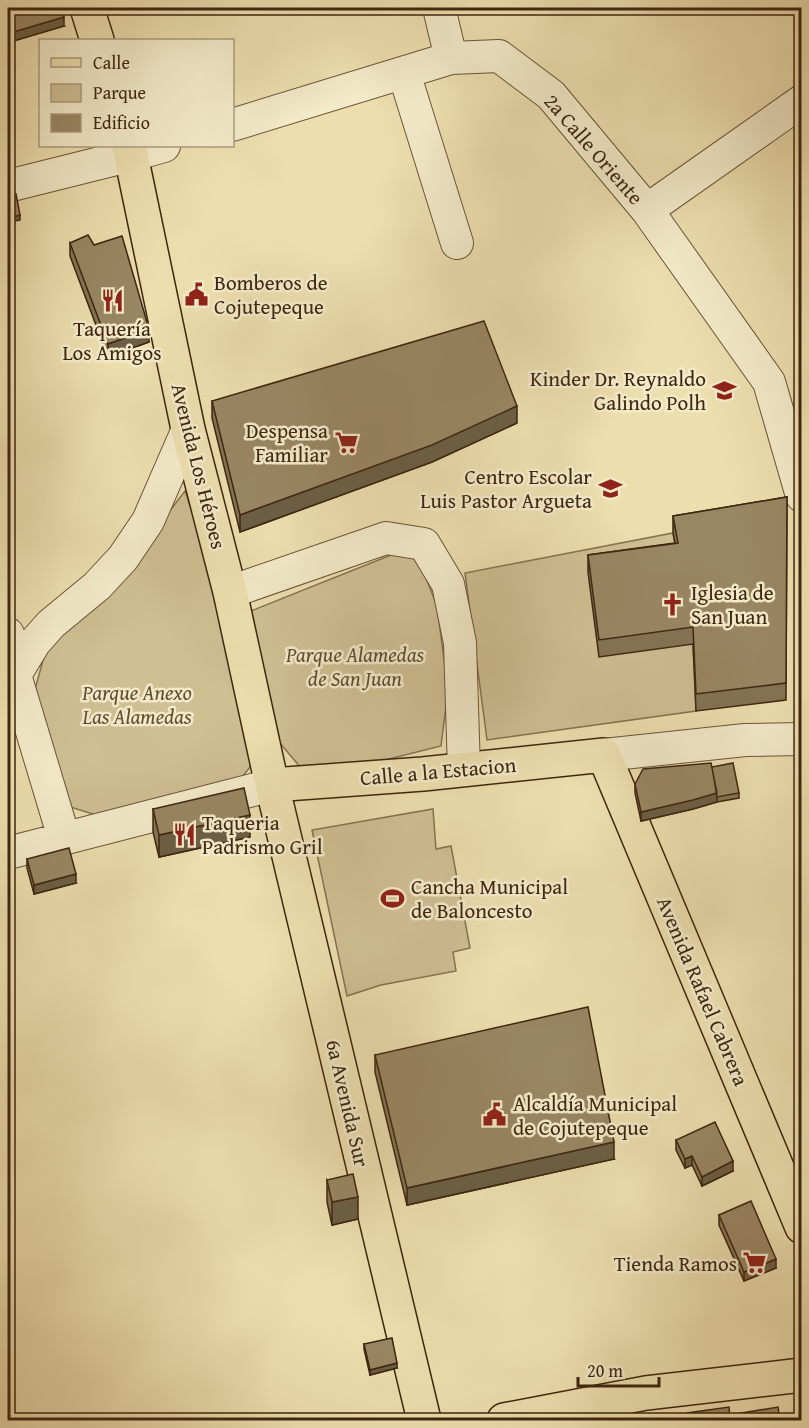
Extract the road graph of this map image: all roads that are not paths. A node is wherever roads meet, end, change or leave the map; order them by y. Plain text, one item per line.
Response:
1 (87, 8) edge
2 (439, 8) edge
3 (97, 39) edge
4 (452, 58) junction
5 (404, 73) junction
6 (801, 101) edge
7 (234, 124) edge
8 (156, 147) edge
9 (130, 150) edge
10 (8, 186) edge
11 (647, 210) junction
12 (457, 243) dead end
13 (188, 429) junction
14 (794, 436) edge
15 (801, 496) edge
16 (230, 592) junction
17 (8, 634) edge
18 (11, 674) edge
19 (801, 739) edge
20 (604, 755) junction
21 (464, 770) junction
22 (272, 785) junction
23 (64, 838) junction
24 (8, 853) edge
25 (801, 1227) edge
26 (801, 1375) edge
27 (424, 1420) edge
28 (504, 1420) edge

1 - 3 main road
2 - 4 street
4 - 5 street, 2a Calle Oriente
4 - 11 street, 2a Calle Oriente
5 - 7 street, 2a Calle Oriente
5 - 12 street
6 - 11 street
8 - 9 street
9 - 10 street
9 - 13 main road, Avenida Los Héroes
11 - 14 street, 2a Calle Oriente
13 - 16 main road, Avenida Los Héroes
13 - 18 street
14 - 15 street, 2a Calle Oriente
16 - 21 street
16 - 22 main road, Avenida Los Héroes
17 - 18 street
18 - 23 street
19 - 20 street
20 - 21 main road, Calle a la Estacion
20 - 25 main road, Avenida Rafael Cabrera
21 - 22 main road, Calle a la Estacion
22 - 23 street
22 - 27 main road, 6a Avenida Sur
23 - 24 street
26 - 28 main road

